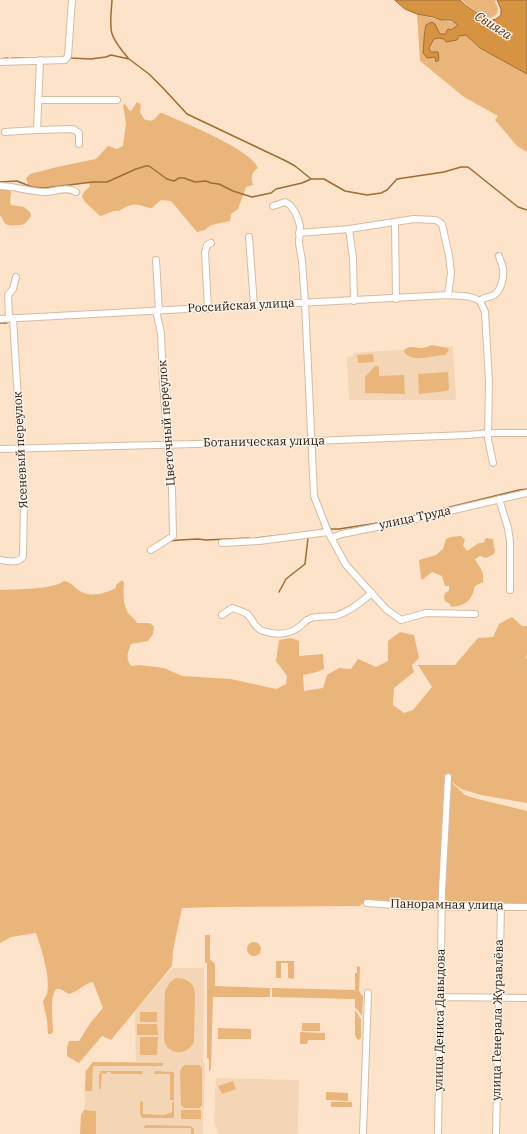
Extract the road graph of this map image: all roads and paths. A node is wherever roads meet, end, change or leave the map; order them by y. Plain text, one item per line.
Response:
1 (72, 0) edge
2 (40, 60) junction
3 (0, 62) edge
4 (38, 100) junction
5 (117, 100) dead end
6 (37, 130) junction
7 (5, 132) dead end
8 (79, 144) dead end
9 (0, 186) edge
10 (76, 192) dead end
11 (273, 206) dead end
12 (395, 223) junction
13 (349, 229) junction
14 (299, 233) junction
15 (249, 238) dead end
16 (211, 243) dead end
17 (499, 256) dead end
18 (156, 260) dead end
19 (16, 277) dead end
20 (448, 296) junction
21 (396, 298) junction
22 (480, 300) junction
23 (354, 301) junction
24 (305, 302) junction
25 (254, 306) junction
26 (208, 309) junction
27 (157, 311) junction
28 (0, 318) edge
29 (11, 318) junction
30 (489, 433) junction
31 (527, 433) edge
32 (312, 441) junction
33 (169, 445) junction
34 (22, 448) junction
35 (0, 449) edge
36 (493, 463) dead end
37 (527, 493) edge
38 (500, 499) junction
39 (330, 535) junction
40 (222, 543) dead end
41 (152, 550) dead end
42 (0, 560) edge
43 (510, 590) dead end
44 (372, 593) junction
45 (475, 614) dead end
46 (222, 615) dead end
47 (448, 777) dead end
48 (367, 903) dead end
49 (442, 906) junction
50 (501, 906) junction
51 (527, 907) edge
52 (368, 993) dead end
53 (440, 996) junction
54 (499, 997) junction
55 (527, 998) edge
56 (363, 1134) edge
57 (438, 1134) edge
58 (496, 1134) edge

1 - 2 street
2 - 3 street
2 - 4 street
4 - 5 street
4 - 6 street
6 - 7 street
6 - 8 street
9 - 10 street
11 - 14 street
12 - 13 street
12 - 20 street
12 - 21 street
13 - 14 street
13 - 23 street
14 - 24 street
15 - 25 street
16 - 26 street
17 - 22 street
18 - 27 street, Цветочный переулок
19 - 29 street, Ясеневый переулок
20 - 21 street, Российская улица
20 - 22 street, Российская улица
21 - 23 street, Российская улица
22 - 30 street
23 - 24 street, Российская улица
24 - 25 street, Российская улица
24 - 32 street
25 - 26 street, Российская улица
26 - 27 street, Российская улица
27 - 29 street, Российская улица
27 - 33 street, Цветочный переулок
28 - 29 street, Российская улица
29 - 34 street, Ясеневый переулок
30 - 31 street, Ботаническая улица
30 - 32 street, Ботаническая улица
30 - 36 street
32 - 33 street, Ботаническая улица
32 - 39 street
33 - 34 street, Ботаническая улица
33 - 41 street, Цветочный переулок
34 - 35 street, Ботаническая улица
34 - 42 street, Ясеневый переулок
37 - 38 street, улица Труда
38 - 39 street, улица Труда
38 - 43 street
39 - 40 street, улица Труда
39 - 44 street
44 - 45 street
44 - 46 street
47 - 49 street, улица Дениса Давыдова
48 - 49 street, Панорамная улица
49 - 50 street, Панорамная улица
49 - 53 street, улица Дениса Давыдова
50 - 51 street, Панорамная улица
50 - 54 street, улица Генерала Журавлёва
52 - 56 street
53 - 54 street
53 - 57 street, улица Дениса Давыдова
54 - 55 street
54 - 58 street, улица Генерала Журавлёва

